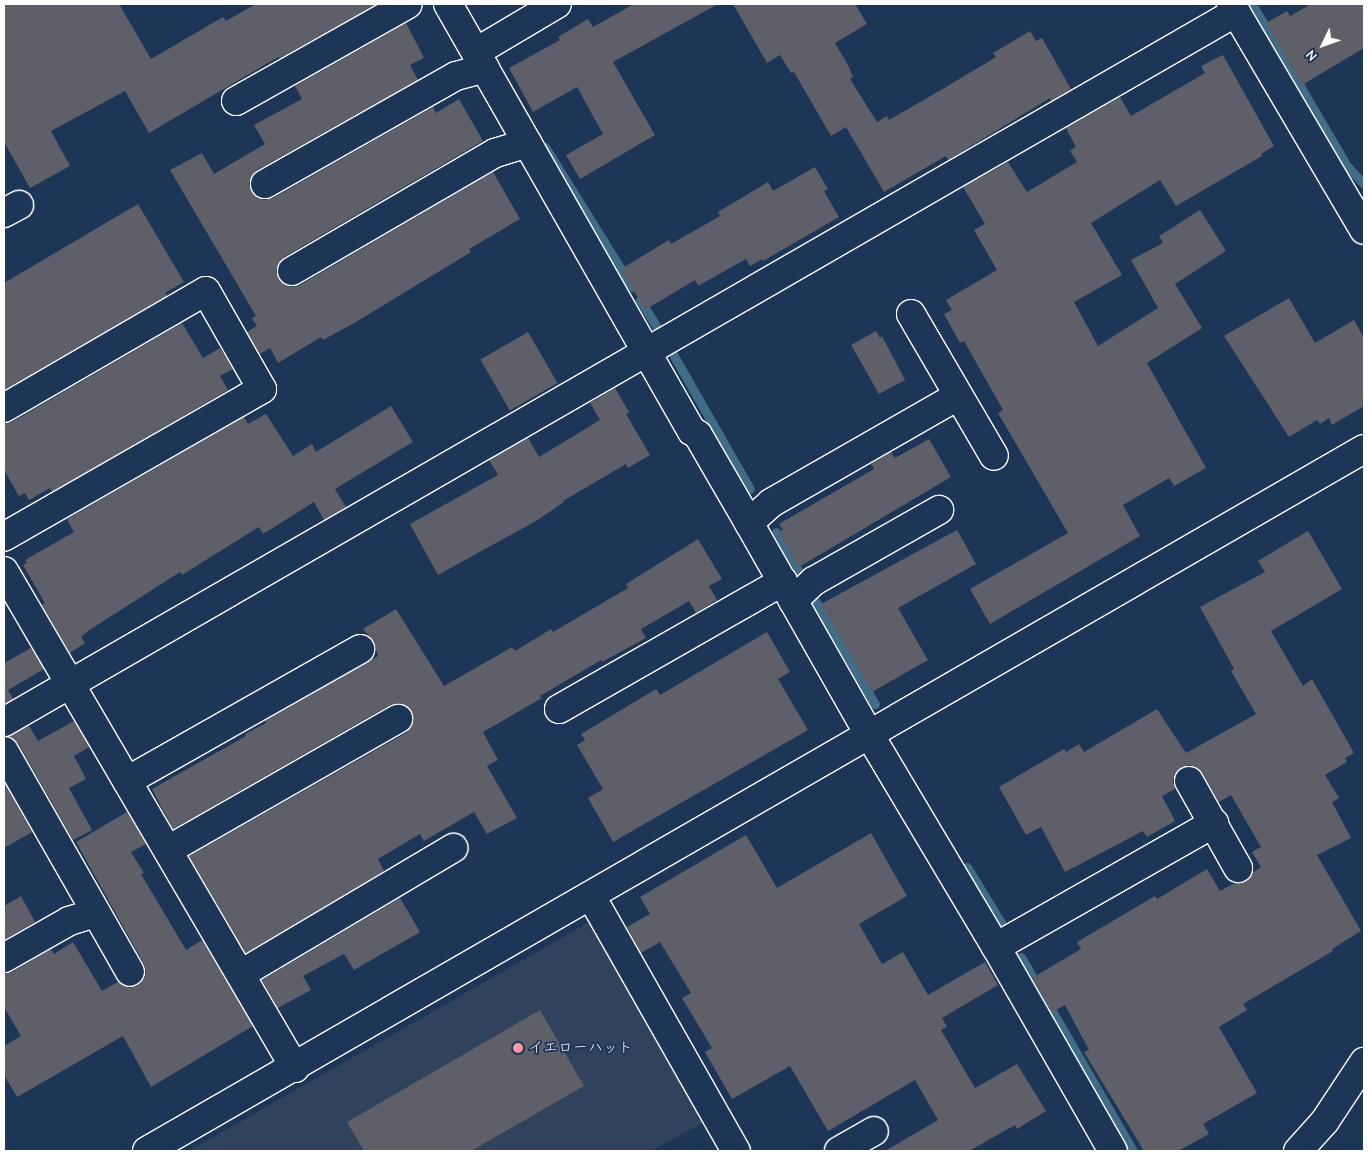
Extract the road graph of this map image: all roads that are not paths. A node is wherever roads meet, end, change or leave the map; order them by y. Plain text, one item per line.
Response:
1 (408, 4) edge
2 (448, 4) edge
3 (557, 4) edge
4 (1233, 8) edge
5 (480, 60) junction
6 (236, 101) dead end
7 (528, 143) junction
8 (265, 184) dead end
9 (1364, 230) edge
10 (292, 271) dead end
11 (911, 314) dead end
12 (647, 352) junction
13 (958, 396) junction
14 (4, 408) edge
15 (1364, 449) edge
16 (994, 456) dead end
17 (939, 510) dead end
18 (749, 523) junction
19 (4, 537) edge
20 (4, 571) edge
21 (788, 591) junction
22 (360, 649) dead end
23 (69, 684) junction
24 (559, 709) dead end
25 (398, 719) dead end
26 (4, 722) edge
27 (869, 734) junction
28 (4, 751) edge
29 (127, 780) junction
30 (1190, 781) dead end
31 (1214, 823) junction
32 (453, 848) dead end
33 (168, 850) junction
34 (1238, 868) dead end
35 (591, 896) junction
36 (96, 913) junction
37 (996, 947) junction
38 (4, 958) edge
39 (130, 972) dead end
40 (241, 974) junction
41 (1364, 1062) edge
42 (294, 1068) junction
43 (874, 1131) dead end
44 (147, 1151) edge
45 (736, 1151) edge
46 (839, 1151) edge
47 (1113, 1151) edge
48 (1298, 1151) edge

1 - 6 street
2 - 5 street
3 - 5 street
4 - 9 street
4 - 12 street
5 - 7 street
5 - 8 street
7 - 10 street
7 - 12 street
11 - 13 street
12 - 18 street
12 - 23 street
13 - 16 street
13 - 18 street
14 - 19 street
15 - 27 street
17 - 21 street
18 - 21 street
20 - 23 street
21 - 24 street
21 - 27 street
22 - 29 street
23 - 26 street
23 - 29 street
25 - 33 street
27 - 35 street
27 - 37 street
28 - 36 street
29 - 33 street
30 - 31 street
31 - 34 street
31 - 37 street
32 - 40 street
33 - 40 street
35 - 42 street
35 - 45 street
36 - 38 street
36 - 39 street
37 - 47 street
40 - 42 street
41 - 48 street
42 - 44 street
43 - 46 street

